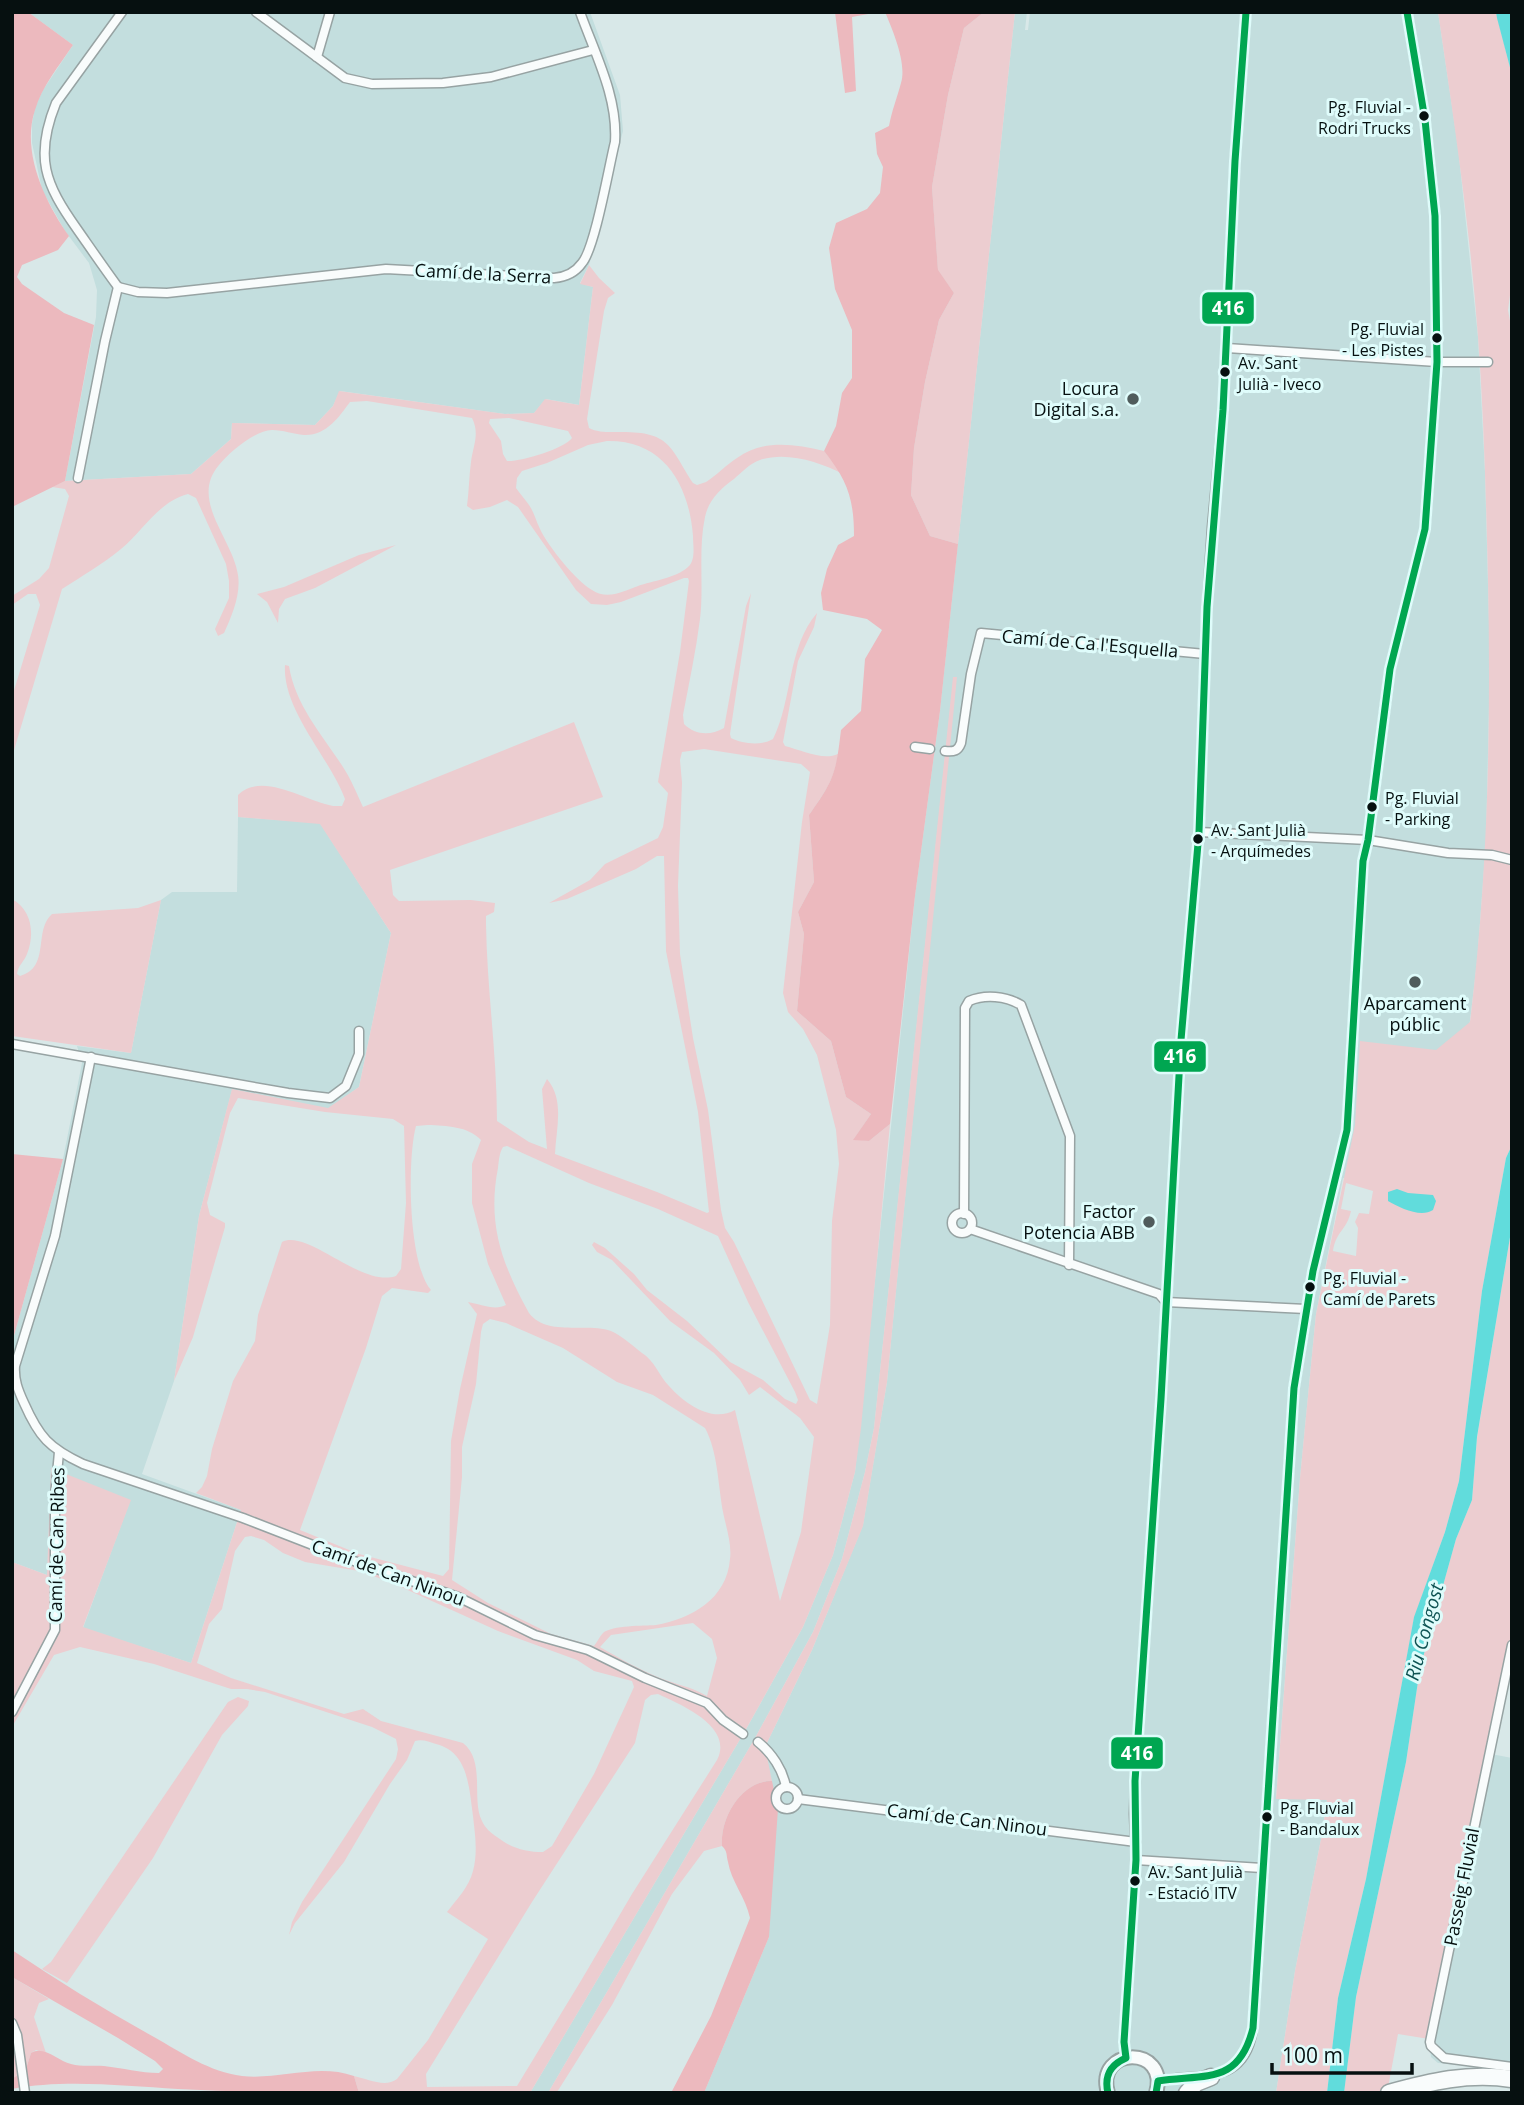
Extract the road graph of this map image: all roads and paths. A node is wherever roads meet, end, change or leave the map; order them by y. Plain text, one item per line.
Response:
1 (121, 12) edge
2 (257, 12) edge
3 (330, 12) edge
4 (580, 12) edge
5 (1246, 12) edge
6 (1406, 12) edge
7 (593, 50) junction
8 (317, 57) junction
9 (118, 287) junction
10 (1227, 348) junction
11 (1437, 362) junction
12 (1488, 362) dead end
13 (78, 478) dead end
14 (1205, 654) junction
15 (915, 747) dead end
16 (930, 749) dead end
17 (945, 751) dead end
18 (1199, 832) junction
19 (1368, 840) junction
20 (1512, 860) edge
21 (359, 1031) dead end
22 (12, 1044) edge
23 (91, 1057) junction
24 (964, 1214) junction
25 (970, 1229) junction
26 (1069, 1265) junction
27 (1166, 1301) junction
28 (1306, 1309) junction
29 (59, 1452) junction
30 (1512, 1645) edge
31 (12, 1712) edge
32 (743, 1734) dead end
33 (758, 1742) dead end
34 (786, 1787) junction
35 (799, 1799) junction
36 (1136, 1842) junction
37 (1136, 1860) junction
38 (1262, 1868) junction
39 (12, 2023) edge
40 (1126, 2057) junction
41 (1512, 2067) edge
42 (1211, 2077) junction
43 (1512, 2079) edge
44 (1157, 2087) edge
45 (25, 2093) edge
46 (1108, 2093) edge
47 (1187, 2093) edge
48 (1389, 2093) edge

1 - 9 street
2 - 8 street
3 - 8 street
4 - 7 street, Camí de la Serra
5 - 10 street
6 - 11 street
7 - 8 street
7 - 9 street, Camí de la Serra
9 - 13 street
10 - 11 street
10 - 14 street
11 - 12 street
11 - 19 street
14 - 17 street, Camí de Ca l'Esquella
14 - 18 street
15 - 16 street
18 - 19 street
18 - 27 street
19 - 20 street
19 - 28 street
21 - 23 street
22 - 23 street
23 - 29 street
24 - 25 street
24 - 25 street
24 - 26 street
25 - 26 street
26 - 27 street
27 - 28 street
27 - 36 street
28 - 38 street
29 - 31 street, Camí de Can Ribes
29 - 32 street, Camí de Can Ninou
30 - 41 street, Passeig Fluvial
33 - 34 street
34 - 35 street
34 - 35 street
35 - 36 street, Camí de Can Ninou
36 - 37 street
37 - 38 street
37 - 40 street
38 - 42 street
39 - 45 street
40 - 44 street
40 - 46 street
42 - 44 street
42 - 47 highway
43 - 48 highway

